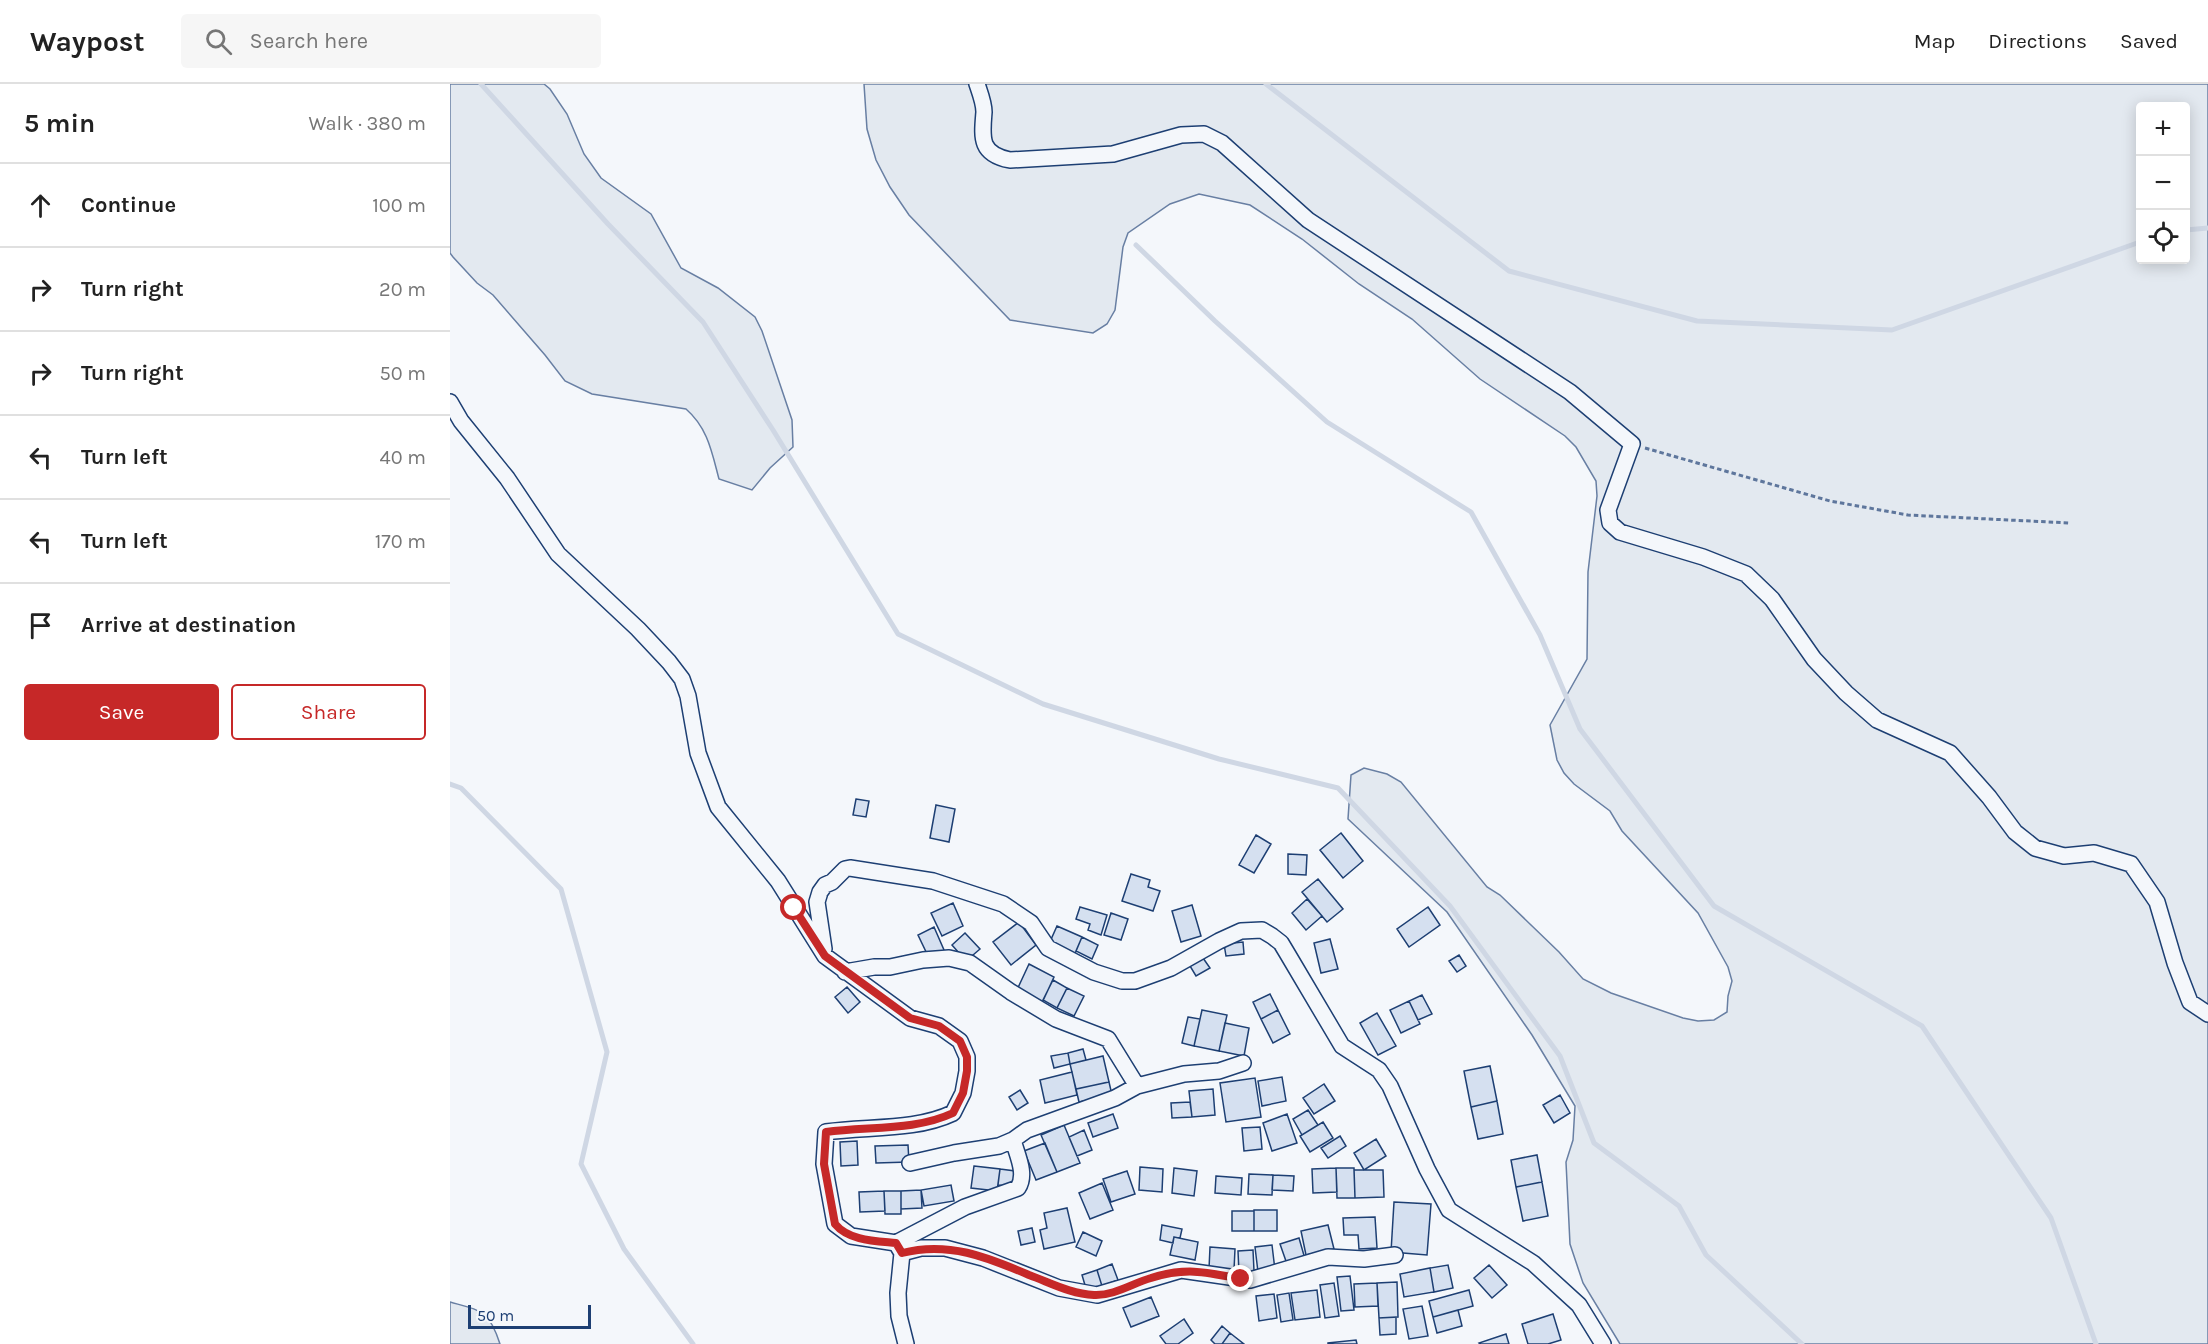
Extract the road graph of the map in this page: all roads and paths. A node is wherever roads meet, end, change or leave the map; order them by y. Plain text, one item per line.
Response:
1 (978, 84) edge
2 (450, 402) edge
3 (1632, 444) junction
4 (2069, 523) dead end
5 (825, 956) junction
6 (845, 972) junction
7 (2208, 1014) edge
8 (1243, 1063) dead end
9 (1137, 1086) junction
10 (1013, 1140) junction
11 (910, 1163) dead end
12 (899, 1248) junction
13 (1395, 1255) dead end
14 (906, 1344) edge
15 (1603, 1344) edge

1 - 3 street
2 - 5 street
3 - 4 path
3 - 7 street
5 - 6 street
5 - 15 street
6 - 9 street
6 - 12 street
8 - 9 street
9 - 10 street
10 - 11 street
10 - 12 street
12 - 13 street
12 - 14 street

